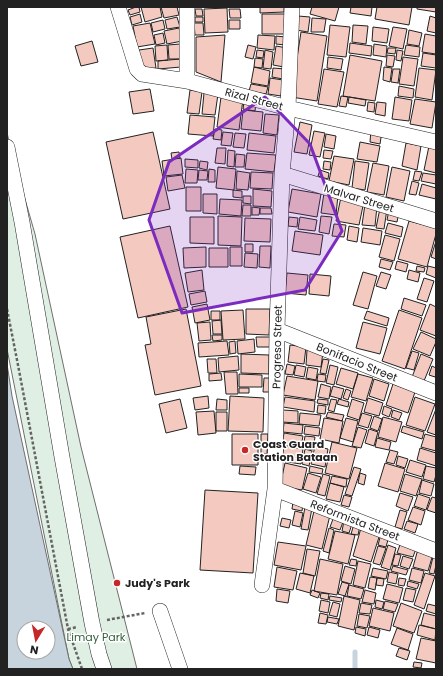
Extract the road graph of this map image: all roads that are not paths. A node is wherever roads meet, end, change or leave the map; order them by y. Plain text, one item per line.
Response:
1 (118, 7) edge
2 (187, 7) edge
3 (292, 7) edge
4 (187, 81) junction
5 (288, 108) junction
6 (436, 142) edge
7 (7, 147) edge
8 (282, 174) junction
9 (436, 221) edge
10 (277, 330) junction
11 (436, 393) edge
12 (275, 489) junction
13 (436, 551) edge
14 (262, 585) dead end
15 (160, 611) road end
16 (104, 669) edge
17 (180, 669) edge

1 - 4 street, Rizal Street
2 - 4 street
3 - 5 street, Progreso Street
4 - 5 street, Rizal Street
5 - 6 street, Rizal Street
5 - 8 street, Progreso Street
7 - 16 street
8 - 9 street, Malvar Street
8 - 10 street, Progreso Street
10 - 11 street, Bonifacio Street
10 - 12 street, Progreso Street
12 - 13 street, Reformista Street
12 - 14 street, Progreso Street
15 - 17 street

